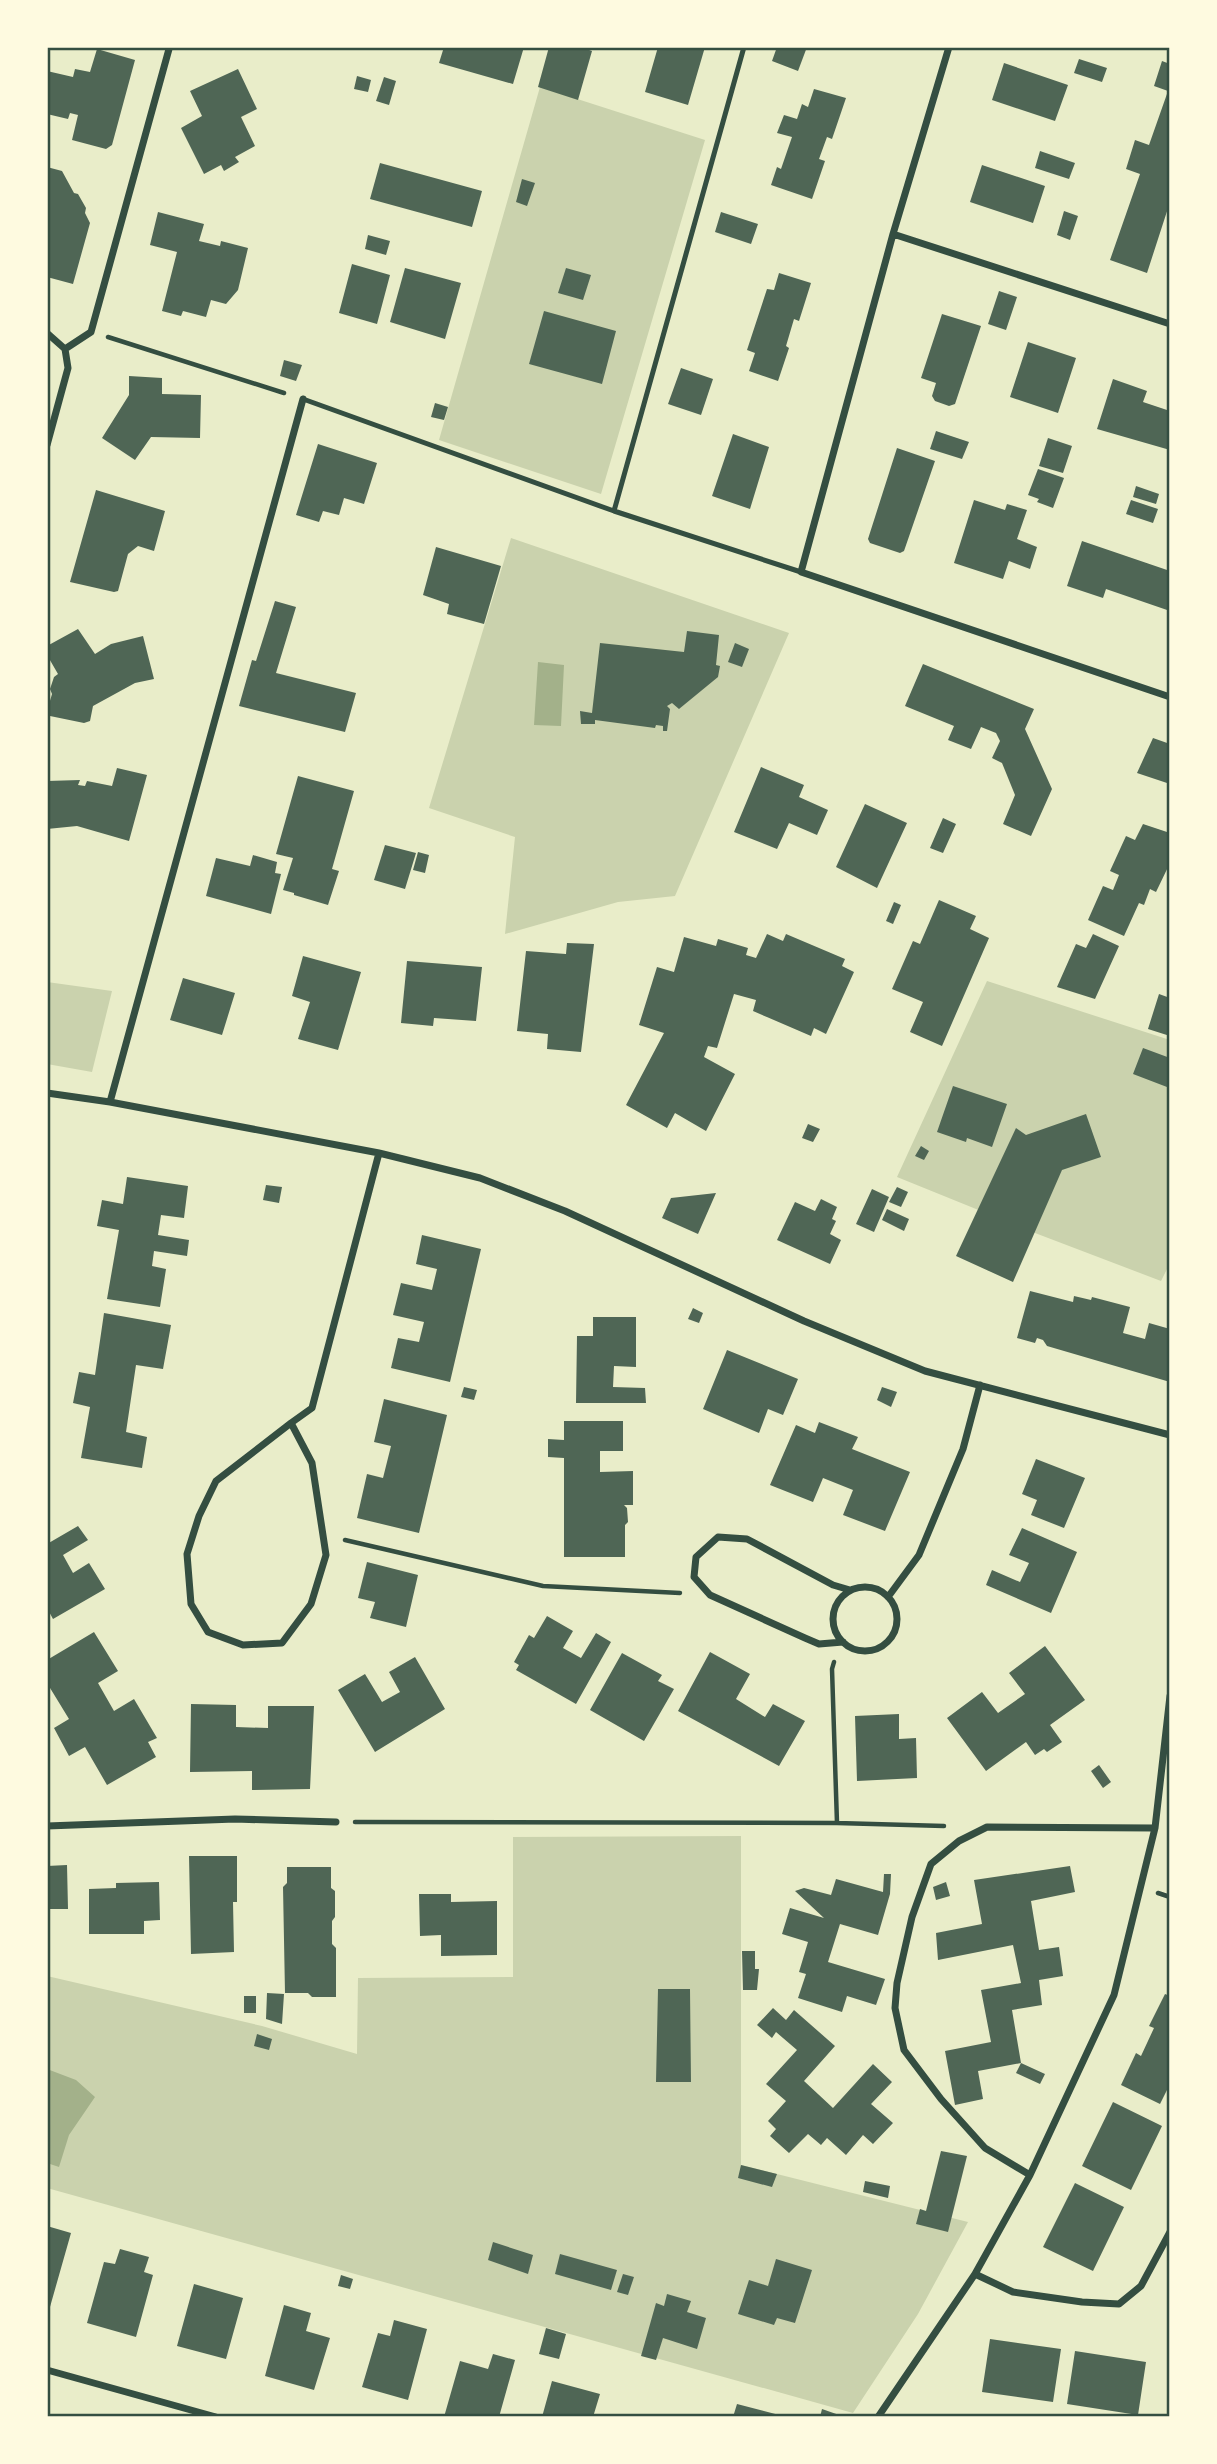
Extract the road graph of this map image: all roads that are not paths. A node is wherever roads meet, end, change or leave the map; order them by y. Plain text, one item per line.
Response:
1 (744, 47) edge
2 (949, 47) edge
3 (169, 49) edge
4 (893, 234) junction
5 (1170, 324) edge
6 (47, 333) edge
7 (65, 349) junction
8 (303, 399) joint
9 (47, 445) edge
10 (614, 510) junction
11 (801, 572) junction
12 (1170, 696) edge
13 (47, 1093) edge
14 (110, 1102) junction
15 (379, 1153) junction
16 (980, 1385) junction
17 (292, 1423) junction
18 (1170, 1435) edge
19 (850, 1590) junction
20 (888, 1597) junction
21 (843, 1642) junction
22 (1170, 1696) edge
23 (336, 1822) road end
24 (47, 1826) edge
25 (1155, 1828) junction
26 (1030, 2175) junction
27 (1170, 2232) edge
28 (975, 2274) junction
29 (47, 2370) edge
30 (216, 2417) edge
31 (878, 2417) edge

1 - 10 lane
2 - 4 street
3 - 7 street
4 - 5 street
4 - 11 street
6 - 7 street
7 - 9 street
8 - 10 lane
8 - 14 street
10 - 11 lane
11 - 12 street
13 - 14 street
14 - 15 street
15 - 16 street
15 - 17 street
16 - 18 street
16 - 20 street
17 - 17 street
19 - 20 street
19 - 21 street
19 - 21 street
20 - 21 street
22 - 25 street
23 - 24 street
25 - 26 street
25 - 26 street
26 - 28 street
27 - 28 street
28 - 31 street
29 - 30 street

